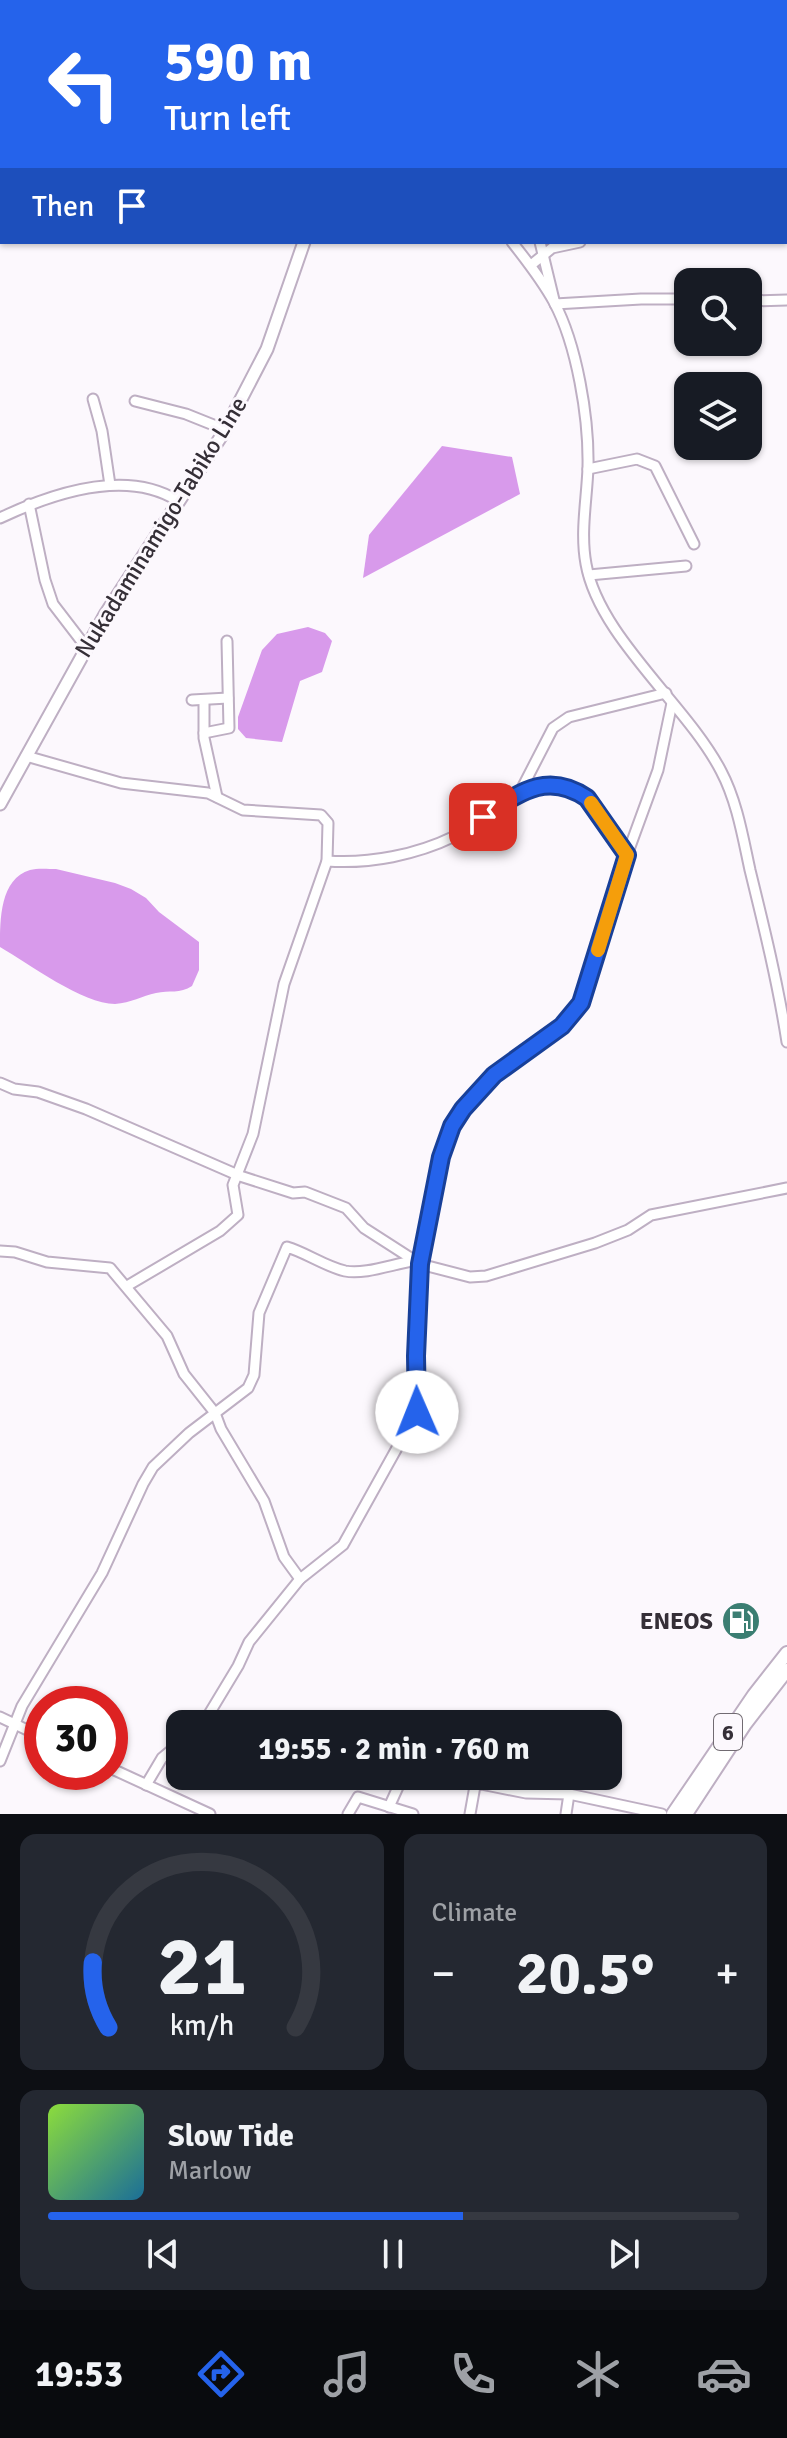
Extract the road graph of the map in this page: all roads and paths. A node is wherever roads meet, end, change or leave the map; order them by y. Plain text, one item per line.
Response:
1 (303, 244) edge
2 (514, 244) edge
3 (541, 244) edge
4 (571, 244) edge
5 (544, 255) junction
6 (531, 265) junction
7 (674, 299) edge
8 (787, 300) edge
9 (762, 301) edge
10 (555, 304) junction
11 (93, 399) dead end
12 (135, 401) dead end
13 (226, 430) junction
14 (588, 469) junction
15 (110, 485) junction
16 (178, 501) junction
17 (29, 504) junction
18 (0, 518) edge
19 (694, 544) dead end
20 (686, 566) dead end
21 (589, 575) junction
22 (227, 641) dead end
23 (86, 647) junction
24 (666, 693) junction
25 (228, 698) junction
26 (192, 700) dead end
27 (204, 700) junction
28 (672, 703) junction
29 (204, 733) junction
30 (26, 756) junction
31 (520, 792) junction
32 (217, 797) junction
33 (0, 804) edge
34 (627, 855) junction
35 (327, 861) junction
36 (787, 1042) edge
37 (0, 1083) edge
38 (236, 1173) junction
39 (787, 1188) edge
40 (0, 1251) edge
41 (416, 1263) junction
42 (127, 1286) junction
43 (215, 1413) junction
44 (300, 1579) junction
45 (787, 1653) edge
46 (787, 1670) edge
47 (211, 1710) edge
48 (0, 1717) edge
49 (15, 1724) junction
50 (24, 1728) edge
51 (166, 1755) edge
52 (0, 1761) edge
53 (128, 1776) edge
54 (146, 1785) junction
55 (397, 1790) edge
56 (569, 1794) junction
57 (389, 1807) junction
58 (210, 1814) edge
59 (348, 1814) edge
60 (413, 1814) edge
61 (470, 1814) edge
62 (566, 1814) edge
63 (662, 1814) edge
64 (673, 1814) edge
65 (686, 1814) edge

1 - 13 main road, Nukadaminamigo-Tabiko Line
2 - 6 street
3 - 5 street
4 - 5 street
5 - 6 street
5 - 10 street
6 - 10 street
7 - 10 street
8 - 9 street
10 - 14 street
11 - 15 street
12 - 13 street
13 - 16 main road, Nukadaminamigo-Tabiko Line
14 - 19 street
14 - 21 street
15 - 16 street
15 - 17 street
16 - 23 main road, Nukadaminamigo-Tabiko Line
17 - 18 street
17 - 23 street
20 - 21 street
21 - 24 street
22 - 25 street
23 - 30 main road, Nukadaminamigo-Tabiko Line
24 - 28 street
24 - 31 street
25 - 27 street
25 - 29 street
26 - 27 street
27 - 29 street
28 - 34 street
28 - 36 street
29 - 32 street
30 - 32 street
30 - 33 main road, Nukadaminamigo-Tabiko Line
31 - 34 street
31 - 35 street
32 - 35 street
34 - 41 street
35 - 38 street
37 - 38 street
38 - 41 street
38 - 42 street
39 - 41 street
40 - 42 street
41 - 43 street
41 - 44 street
42 - 43 street
43 - 44 street
43 - 49 street
44 - 47 street
45 - 64 highway, 6
46 - 65 highway, 6
48 - 49 street
49 - 50 street
49 - 52 street
51 - 54 street
53 - 54 street
54 - 58 street
55 - 57 street
56 - 61 street
56 - 62 street
56 - 63 street
57 - 59 street
57 - 60 street

